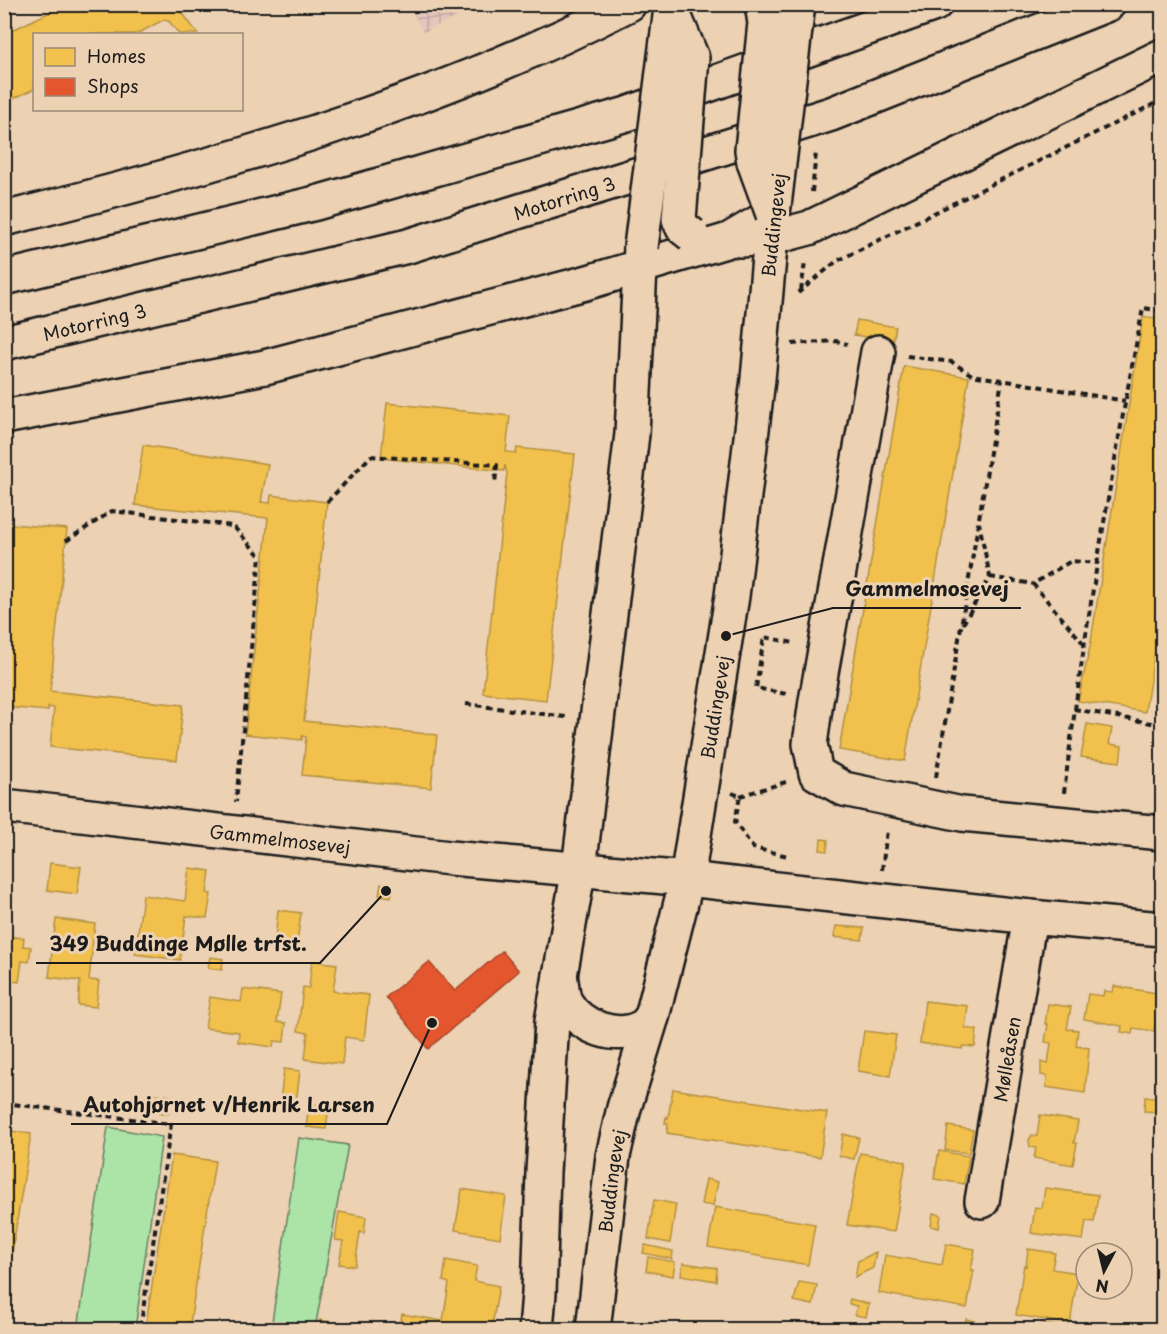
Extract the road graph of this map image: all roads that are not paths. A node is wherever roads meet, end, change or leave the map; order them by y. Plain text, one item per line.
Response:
1 (629, 4) edge
2 (762, 4) edge
3 (798, 4) edge
4 (935, 4) edge
5 (1108, 4) edge
6 (1162, 56) edge
7 (4, 219) edge
8 (772, 226) junction
9 (729, 240) junction
10 (640, 257) junction
11 (4, 278) edge
12 (4, 343) edge
13 (878, 352) road end
14 (4, 417) edge
15 (4, 806) edge
16 (1162, 833) edge
17 (579, 868) junction
18 (687, 879) junction
19 (1030, 917) junction
20 (1162, 929) edge
21 (560, 975) junction
22 (652, 1017) junction
23 (982, 1201) dead end
24 (536, 1329) edge
25 (593, 1329) edge

1 - 7 main road
2 - 8 main road, bridge
3 - 8 main road, Buddingevej, bridge
4 - 11 main road
5 - 12 main road, Motorring 3
6 - 8 main road
8 - 9 main road
8 - 18 main road, Buddingevej
9 - 10 main road
9 - 10 main road, bridge
10 - 14 main road
10 - 17 main road
13 - 16 main road
15 - 17 main road, Gammelmosevej
17 - 18 main road, Gammelmosevej
17 - 21 main road
18 - 19 main road, Gammelmosevej
18 - 22 main road, Buddingevej
19 - 20 main road, Gammelmosevej
19 - 23 main road, Mølleåsen
21 - 22 main road
21 - 24 main road
22 - 25 main road, Buddingevej

